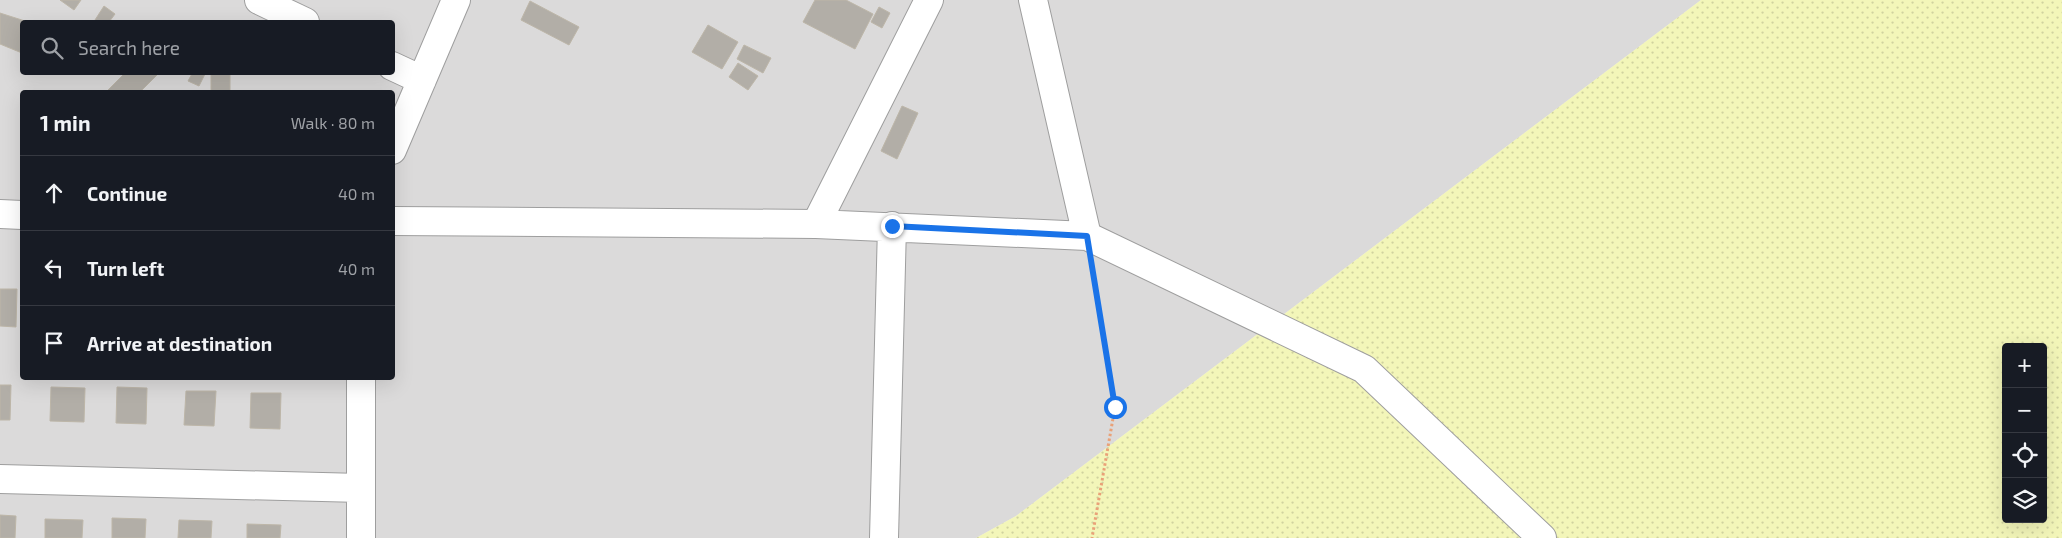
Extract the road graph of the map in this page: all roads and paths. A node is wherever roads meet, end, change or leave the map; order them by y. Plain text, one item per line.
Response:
1 (259, 0) edge
2 (456, 0) edge
3 (929, 0) edge
4 (1033, 0) edge
5 (301, 20) edge
6 (395, 67) edge
7 (422, 80) junction
8 (395, 143) edge
9 (0, 214) edge
10 (20, 215) edge
11 (395, 221) edge
12 (816, 224) junction
13 (892, 226) junction
14 (1087, 236) junction
15 (362, 380) edge
16 (0, 479) edge
17 (361, 488) junction
18 (361, 538) edge
19 (884, 538) edge
20 (1092, 538) edge
21 (1542, 538) edge

1 - 5 street
2 - 7 street
3 - 12 street
4 - 14 street
6 - 7 street
7 - 8 street
9 - 10 street
11 - 12 street
12 - 13 street
13 - 14 street
13 - 19 street
14 - 20 path
14 - 21 street
15 - 17 street
16 - 17 street
17 - 18 street

